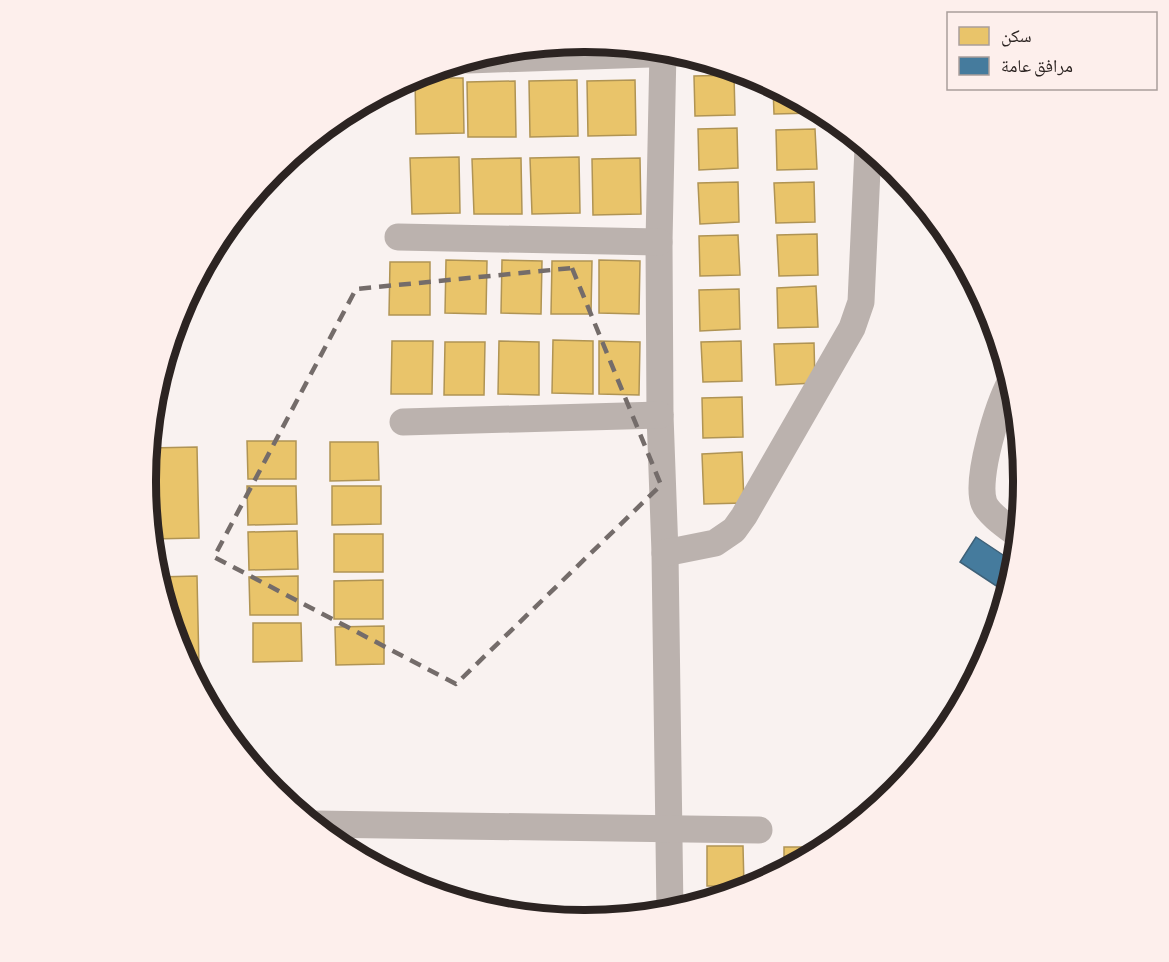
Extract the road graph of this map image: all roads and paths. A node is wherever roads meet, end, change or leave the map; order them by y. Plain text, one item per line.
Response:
1 (621, 54) edge
2 (518, 58) edge
3 (668, 61) edge
4 (867, 159) edge
5 (398, 237) dead end
6 (659, 242) junction
7 (1005, 395) edge
8 (660, 415) junction
9 (403, 422) dead end
10 (1010, 528) edge
11 (665, 553) junction
12 (328, 824) edge
13 (669, 829) junction
14 (759, 830) dead end
15 (670, 901) edge

1 - 2 street
3 - 6 street
4 - 11 street
5 - 6 street
6 - 8 street
7 - 10 street
8 - 9 street
8 - 11 street
11 - 13 street
12 - 13 street
13 - 14 street
13 - 15 street

